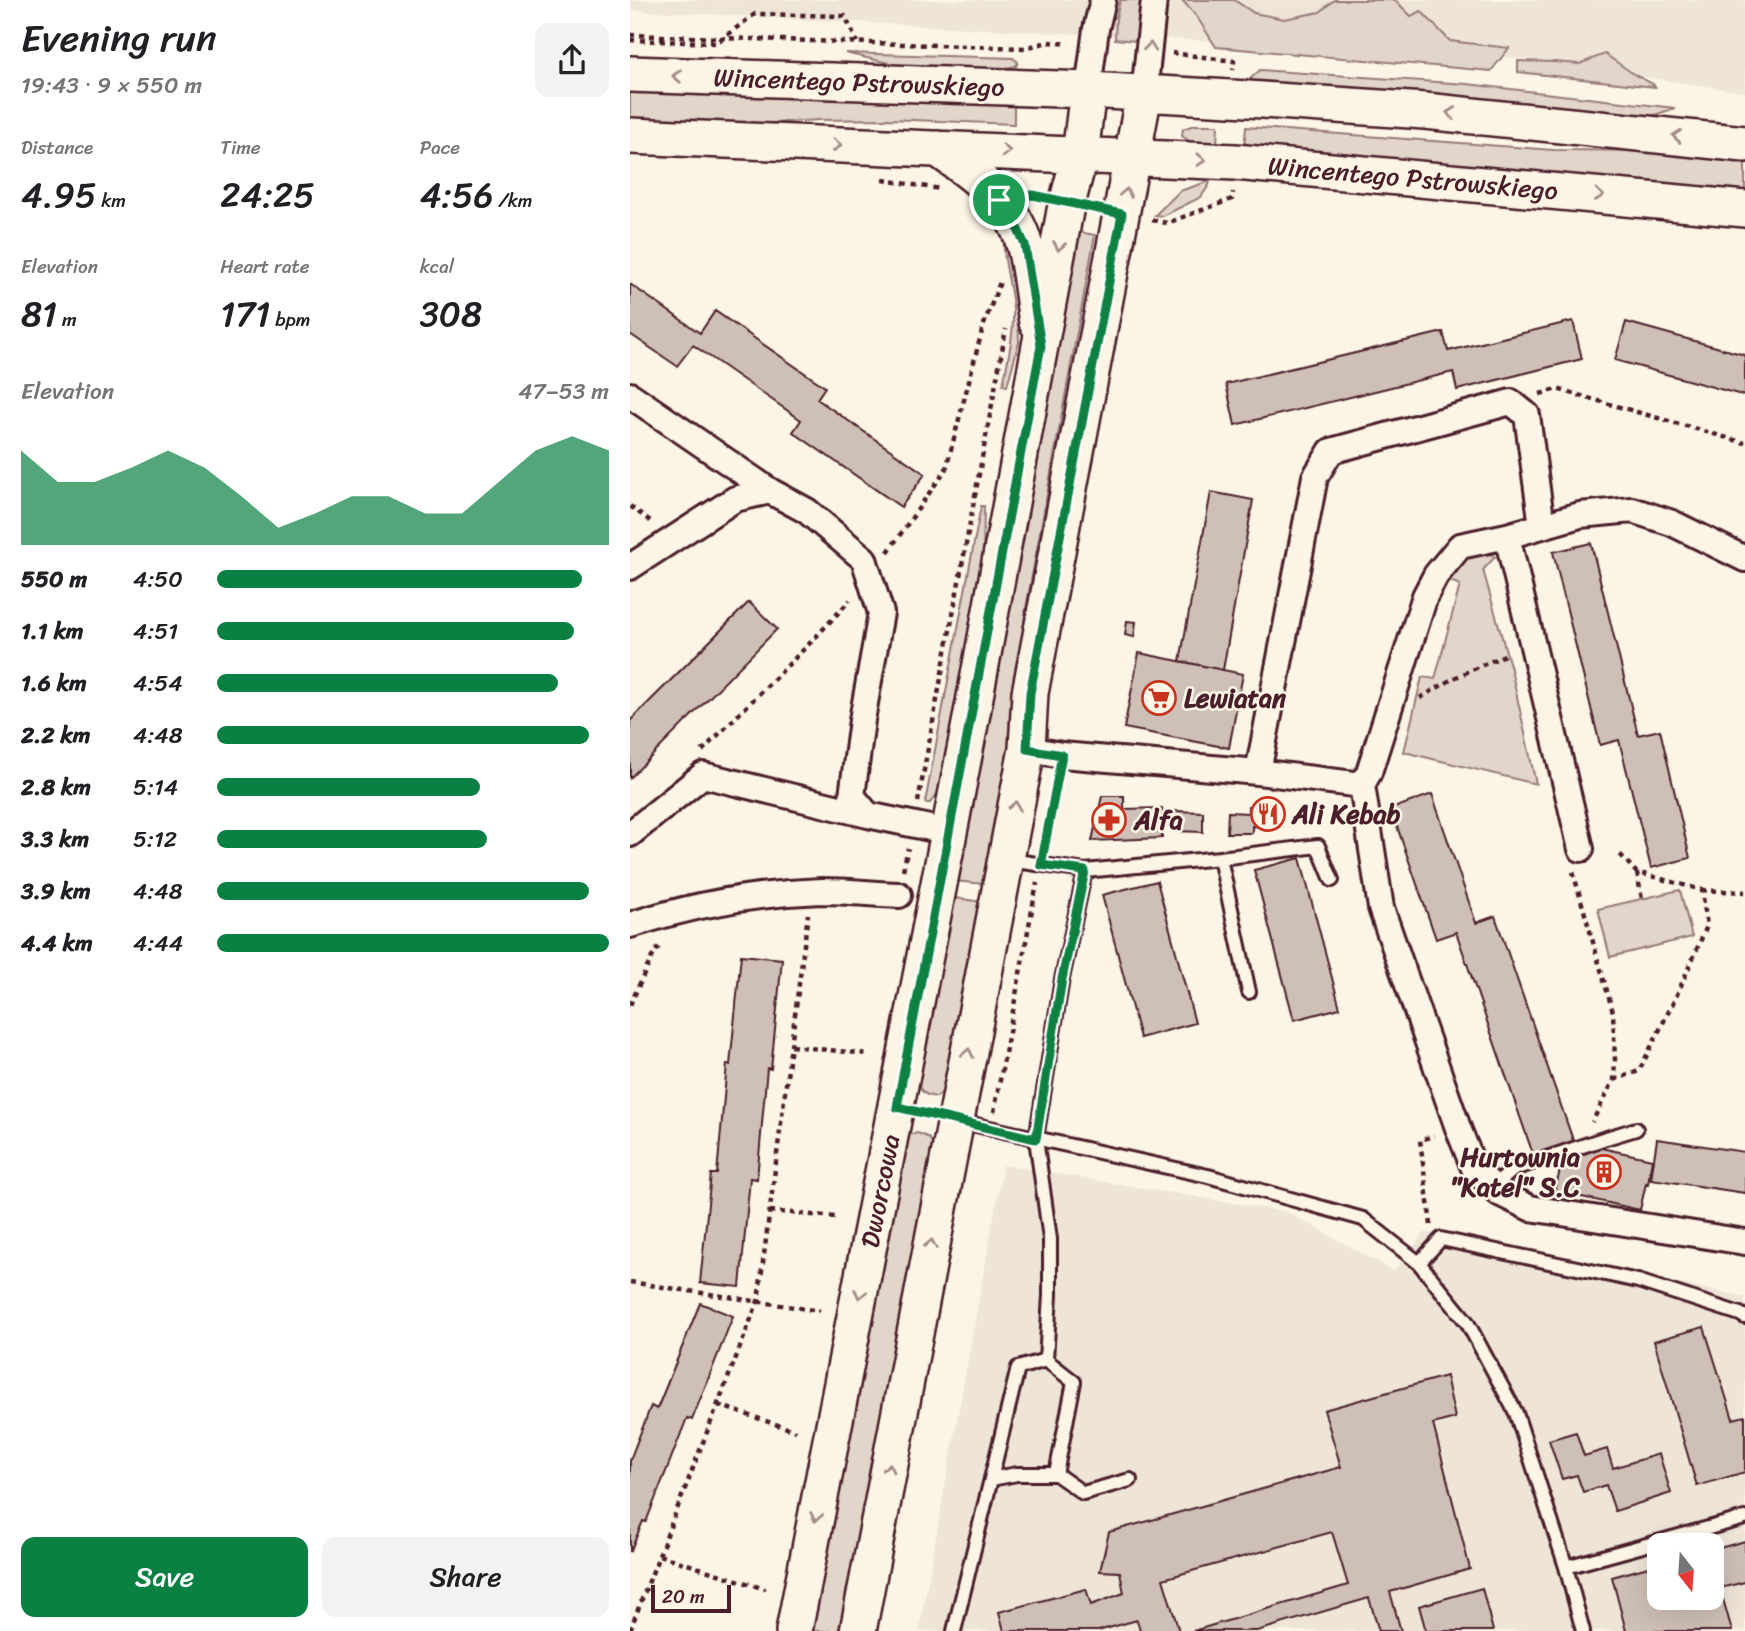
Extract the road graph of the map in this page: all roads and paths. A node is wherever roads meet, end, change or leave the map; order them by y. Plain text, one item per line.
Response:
1 (1102, 0) edge
2 (1154, 0) edge
3 (630, 34) edge
4 (723, 38) junction
5 (630, 40) edge
6 (858, 42) junction
7 (1025, 48) dead end
8 (630, 74) edge
9 (1088, 90) junction
10 (1144, 94) junction
11 (630, 136) edge
12 (1745, 144) edge
13 (938, 149) junction
14 (1080, 155) junction
15 (1133, 157) junction
16 (872, 180) dead end
17 (953, 191) dead end
18 (1232, 200) dead end
19 (1745, 209) edge
20 (1122, 214) junction
21 (1001, 278) dead end
22 (1003, 289) dead end
23 (1006, 322) dead end
24 (1041, 346) junction
25 (630, 396) edge
26 (1511, 402) junction
27 (1745, 443) edge
28 (770, 491) junction
29 (1542, 526) junction
30 (1507, 536) junction
31 (1745, 559) edge
32 (630, 566) edge
33 (1512, 652) dead end
34 (1389, 708) junction
35 (1027, 749) junction
36 (1062, 755) junction
37 (1258, 772) junction
38 (1362, 785) junction
39 (868, 815) junction
40 (913, 825) junction
41 (949, 832) junction
42 (630, 834) edge
43 (1619, 853) dead end
44 (1576, 857) joint
45 (1220, 858) junction
46 (1005, 859) junction
47 (1041, 865) junction
48 (1085, 871) junction
49 (1637, 873) junction
50 (1332, 880) dead end
51 (899, 888) joint
52 (1702, 890) junction
53 (810, 892) junction
54 (1745, 892) edge
55 (1642, 899) dead end
56 (681, 910) junction
57 (630, 925) edge
58 (1249, 992) dead end
59 (630, 1005) edge
60 (791, 1046) junction
61 (867, 1054) dead end
62 (1614, 1080) junction
63 (897, 1107) junction
64 (955, 1120) junction
65 (1590, 1126) dead end
66 (990, 1128) junction
67 (1636, 1129) dead end
68 (1036, 1139) junction
69 (1420, 1140) dead end
70 (1493, 1187) junction
71 (770, 1211) junction
72 (835, 1217) dead end
73 (1745, 1242) edge
74 (1434, 1247) junction
75 (1419, 1263) junction
76 (630, 1282) edge
77 (758, 1301) junction
78 (820, 1311) dead end
79 (1745, 1317) edge
80 (1046, 1360) junction
81 (718, 1405) junction
82 (796, 1431) dead end
83 (1056, 1474) junction
84 (991, 1479) junction
85 (1130, 1480) dead end
86 (1745, 1518) edge
87 (659, 1555) junction
88 (1566, 1567) junction
89 (765, 1589) dead end
90 (630, 1630) edge
91 (794, 1631) edge
92 (858, 1631) edge
93 (954, 1631) edge
94 (1583, 1631) edge

1 - 9 street
10 -> 2 street
3 - 4 path
4 - 5 path
4 - 6 path
4 - 6 path
6 - 7 path
9 -> 8 street, Wincentego Pstrowskiego
9 - 10 street, Wincentego Pstrowskiego
9 - 14 street, Dworcowa
12 -> 10 street, Wincentego Pstrowskiego
10 - 15 street
11 -> 13 street
13 -> 14 street, Wincentego Pstrowskiego
13 - 24 street
14 - 15 street, Wincentego Pstrowskiego
14 -> 24 street, Dworcowa
15 -> 19 street, Wincentego Pstrowskiego
20 -> 15 street
16 - 17 path
18 - 20 path
20 - 35 street
21 - 22 path
23 - 40 path
24 - 41 street, Dworcowa
25 - 28 street
26 - 27 path
26 - 29 street
26 - 37 street
28 - 32 street
28 - 39 street
29 - 30 street
29 - 31 street
30 - 34 street
30 - 44 street
33 - 34 path
34 - 38 street
35 - 36 street
46 -> 35 street
36 - 37 street
36 - 47 path
37 - 38 street
38 - 70 street
39 - 40 street
39 - 42 street
40 - 41 street
40 - 51 path
41 - 63 street, Dworcowa
43 - 49 path
44 - 62 path
45 - 48 lane
45 - 50 lane
45 - 58 lane
46 - 47 lane
64 -> 46 street
47 - 48 lane
47 - 66 path
48 - 68 lane
49 - 52 path
49 - 55 path
51 - 53 street
52 - 54 path
52 - 62 path
53 - 56 street
53 - 60 path
56 - 57 street
56 - 59 path
60 - 61 path
60 - 71 path
62 - 65 path
63 - 64 street
63 -> 91 street, Dworcowa
64 - 66 lane
92 -> 64 street
66 - 68 lane
67 - 70 lane
68 - 75 lane
68 - 80 lane
69 - 74 path
70 - 73 street
71 - 72 path
71 - 77 path
74 - 75 lane
74 - 79 lane
75 - 88 lane
76 - 77 path
77 - 78 path
77 - 81 path
80 - 83 lane
80 - 84 lane
81 - 82 path
81 - 87 path
83 - 84 lane
83 - 85 lane
84 - 93 lane
86 - 88 lane
87 - 89 path
87 - 90 path
88 - 94 lane

